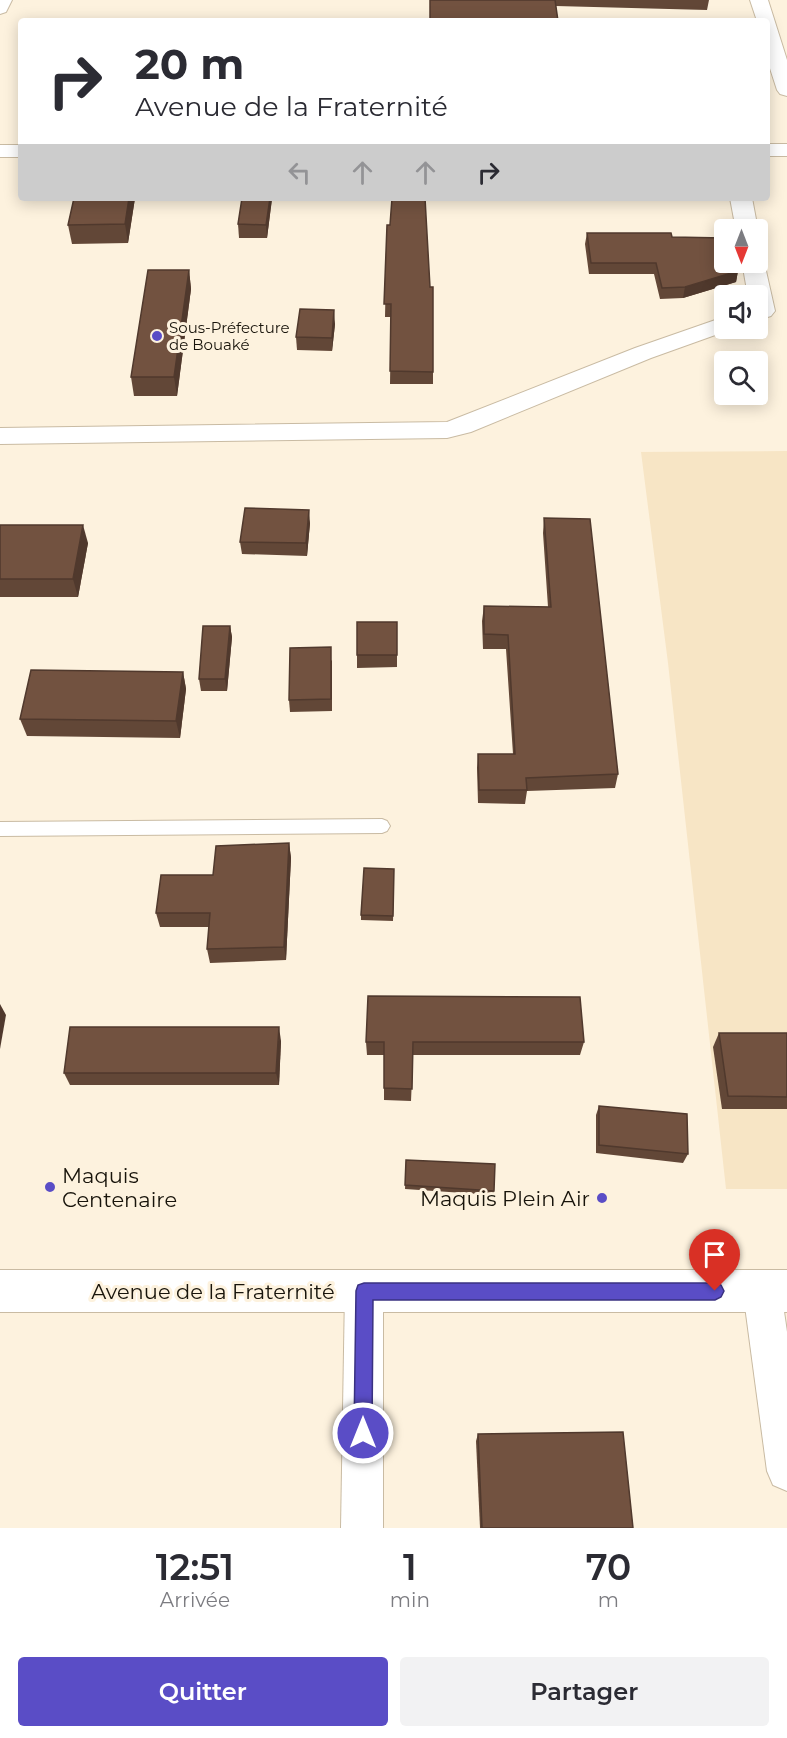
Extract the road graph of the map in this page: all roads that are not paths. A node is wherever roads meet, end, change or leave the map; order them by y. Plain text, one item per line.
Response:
1 (3, 0) edge
2 (759, 0) edge
3 (0, 8) edge
4 (765, 18) edge
5 (770, 35) edge
6 (787, 90) edge
7 (0, 150) edge
8 (18, 150) edge
9 (770, 150) edge
10 (787, 150) edge
11 (742, 201) edge
12 (745, 219) edge
13 (714, 328) edge
14 (0, 436) edge
15 (382, 826) dead end
16 (0, 829) edge
17 (0, 1291) edge
18 (364, 1291) junction
19 (774, 1291) edge
20 (787, 1472) edge
21 (362, 1528) edge

1 - 3 street
2 - 4 street
5 - 6 street
7 - 8 street
9 - 10 street
11 - 12 street
13 - 14 street
15 - 16 lane
17 - 18 street, Avenue de la Fraternité
18 - 19 street, Avenue de la Fraternité
18 - 21 street
19 - 20 street

